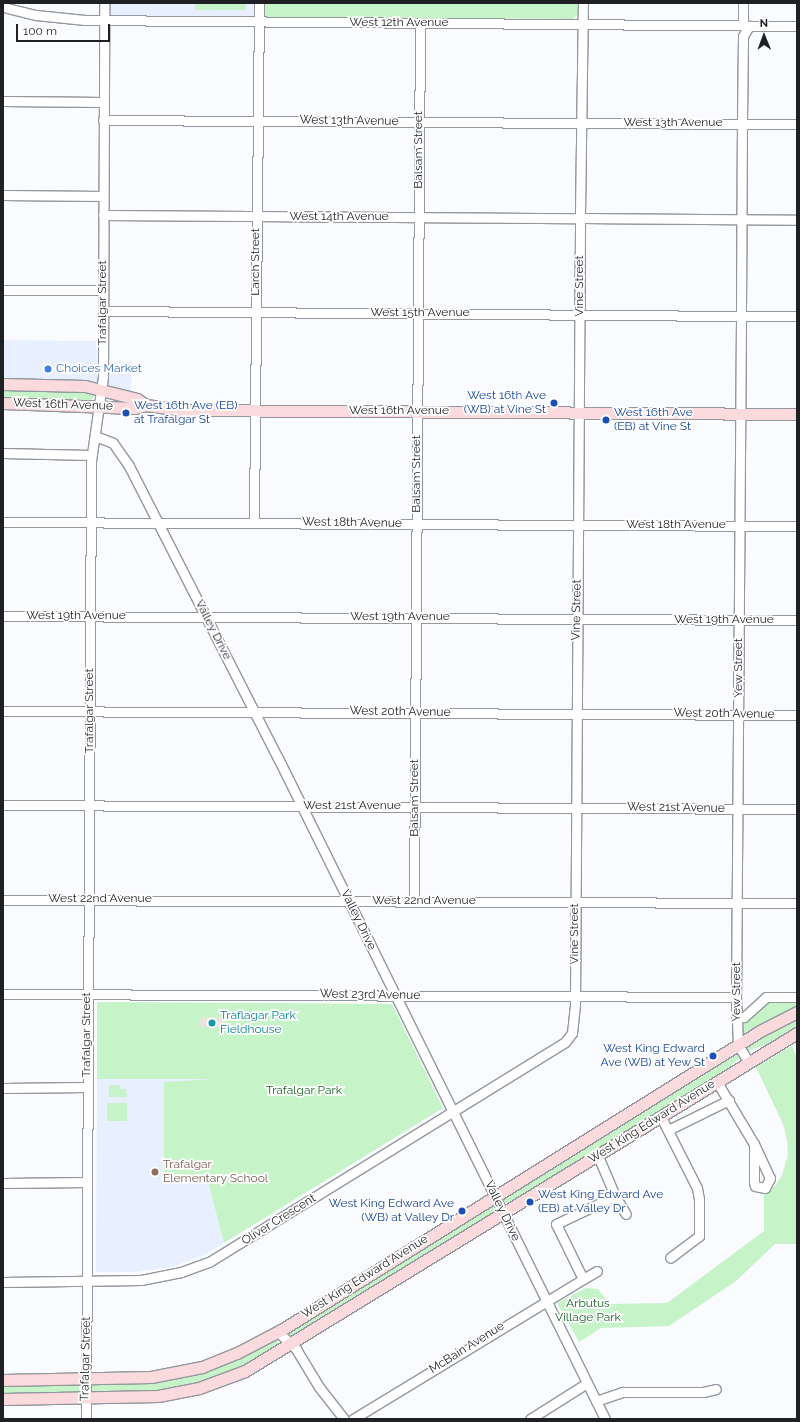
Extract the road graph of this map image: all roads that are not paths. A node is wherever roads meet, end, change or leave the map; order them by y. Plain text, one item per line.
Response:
1 (104, 3) edge
2 (259, 3) edge
3 (583, 3) edge
4 (742, 3) edge
5 (3, 7) edge
6 (104, 20) junction
7 (258, 22) junction
8 (420, 23) junction
9 (582, 24) junction
10 (743, 26) junction
11 (797, 26) edge
12 (3, 101) edge
13 (103, 102) junction
14 (103, 120) junction
15 (257, 120) junction
16 (419, 121) junction
17 (581, 122) junction
18 (742, 124) junction
19 (797, 124) edge
20 (3, 195) edge
21 (103, 196) junction
22 (103, 215) junction
23 (256, 216) junction
24 (418, 217) junction
25 (580, 218) junction
26 (742, 220) junction
27 (797, 220) edge
28 (3, 290) edge
29 (103, 290) junction
30 (103, 312) junction
31 (256, 312) junction
32 (418, 313) junction
33 (580, 315) junction
34 (741, 316) junction
35 (797, 316) edge
36 (3, 384) edge
37 (101, 389) junction
38 (3, 403) edge
39 (99, 405) junction
40 (146, 405) junction
41 (255, 410) junction
42 (417, 411) junction
43 (579, 413) junction
44 (741, 413) junction
45 (797, 414) edge
46 (95, 436) junction
47 (3, 453) edge
48 (91, 455) junction
49 (91, 521) junction
50 (156, 521) junction
51 (3, 522) edge
52 (254, 522) junction
53 (417, 523) junction
54 (578, 524) junction
55 (740, 526) junction
56 (797, 526) edge
57 (91, 615) junction
58 (3, 616) edge
59 (206, 616) junction
60 (416, 618) junction
61 (577, 619) junction
62 (739, 620) junction
63 (797, 620) edge
64 (90, 710) junction
65 (253, 710) junction
66 (3, 711) edge
67 (415, 712) junction
68 (577, 713) junction
69 (739, 714) junction
70 (797, 715) edge
71 (90, 804) junction
72 (3, 805) edge
73 (302, 805) junction
74 (415, 806) junction
75 (576, 807) junction
76 (738, 809) junction
77 (797, 809) edge
78 (88, 899) junction
79 (3, 900) edge
80 (349, 900) junction
81 (414, 901) junction
82 (575, 902) junction
83 (737, 903) junction
84 (797, 903) edge
85 (88, 993) junction
86 (3, 994) edge
87 (395, 994) junction
88 (575, 996) junction
89 (736, 997) junction
90 (797, 997) edge
91 (797, 1012) edge
92 (736, 1018) junction
93 (797, 1033) edge
94 (738, 1045) junction
95 (748, 1061) junction
96 (717, 1082) junction
97 (87, 1087) junction
98 (3, 1088) edge
99 (729, 1100) junction
100 (453, 1111) junction
101 (661, 1117) junction
102 (668, 1130) junction
103 (754, 1144) dead end
104 (598, 1156) junction
105 (87, 1182) junction
106 (3, 1183) edge
107 (494, 1196) junction
108 (615, 1196) junction
109 (503, 1214) junction
110 (626, 1214) dead end
111 (670, 1258) dead end
112 (597, 1271) dead end
113 (583, 1279) junction
114 (87, 1281) junction
115 (3, 1282) edge
116 (546, 1299) junction
117 (278, 1332) junction
118 (291, 1345) junction
119 (3, 1380) edge
120 (86, 1380) junction
121 (587, 1383) junction
122 (716, 1388) dead end
123 (85, 1397) junction
124 (3, 1399) edge
125 (596, 1401) junction
126 (86, 1419) edge
127 (344, 1419) edge
128 (353, 1419) edge
129 (530, 1419) edge
130 (605, 1419) edge

1 - 6 street, Trafalgar Street
2 - 7 street, Larch Street
3 - 9 street, Vine Street
4 - 10 street
5 - 6 street, West 12th Avenue
6 - 7 street, West 12th Avenue
6 - 13 street, Trafalgar Street
7 - 8 street, West 12th Avenue
7 - 15 street, Larch Street
8 - 9 street, West 12th Avenue
8 - 16 street, Balsam Street
9 - 10 street, West 12th Avenue
9 - 17 street, Vine Street
10 - 11 street, West 12th Avenue
10 - 18 street, Yew Street
12 - 13 street
13 - 14 street, Trafalgar Street
14 - 15 street, West 13th Avenue
14 - 21 street, Trafalgar Street
15 - 16 street, West 13th Avenue
15 - 23 street, Larch Street
16 - 17 street, West 13th Avenue
16 - 24 street, Balsam Street
17 - 18 street, West 13th Avenue
17 - 25 street, Vine Street
18 - 19 street, West 13th Avenue
18 - 26 street, Yew Street
20 - 21 street
21 - 22 street, Trafalgar Street
22 - 23 street, West 14th Avenue
22 - 29 street, Trafalgar Street
23 - 24 street, West 14th Avenue
23 - 31 street, Larch Street
24 - 25 street, West 14th Avenue
24 - 32 street, Balsam Street
25 - 26 street, West 14th Avenue
25 - 33 street, Vine Street
26 - 27 street, West 14th Avenue
26 - 34 street, Yew Street
28 - 29 street
29 - 30 street, Trafalgar Street
30 - 31 street, West 15th Avenue
30 - 37 street, Trafalgar Street
31 - 32 street, West 15th Avenue
31 - 41 street, Larch Street
32 - 33 street, West 15th Avenue
32 - 42 street, Balsam Street
33 - 34 street, West 15th Avenue
33 - 43 street, Vine Street
34 - 35 street, West 15th Avenue
34 - 44 street, Yew Street
36 - 37 main road, West 16th Avenue
37 - 39 street, Trafalgar Street
37 - 40 main road, West 16th Avenue
38 - 39 main road, West 16th Avenue
39 - 40 main road, West 16th Avenue
39 - 46 street, Trafalgar Street
40 - 41 main road, West 16th Avenue
41 - 42 main road, West 16th Avenue
41 - 52 street, Larch Street
42 - 43 main road, West 16th Avenue
42 - 53 street, Balsam Street
43 - 44 main road, West 16th Avenue
43 - 54 street, Vine Street
44 - 45 main road, West 16th Avenue
44 - 55 street, Yew Street
46 - 48 street, Trafalgar Street
46 - 50 street, Valley Drive
47 - 48 street
48 - 49 street, Trafalgar Street
49 - 50 street, West 18th Avenue
49 - 51 street, West 18th Avenue
49 - 57 street, Trafalgar Street
50 - 52 street, West 18th Avenue
50 - 59 street, Valley Drive
52 - 53 street, West 18th Avenue
53 - 54 street, West 18th Avenue
53 - 60 street, Balsam Street
54 - 55 street, West 18th Avenue
54 - 61 street, Vine Street
55 - 56 street, West 18th Avenue
55 - 62 street, Yew Street
57 - 58 street, West 19th Avenue
57 - 59 street, West 19th Avenue
57 - 64 street, Trafalgar Street
59 - 60 street, West 19th Avenue
59 - 65 street, Valley Drive
60 - 61 street, West 19th Avenue
60 - 67 street, Balsam Street
61 - 62 street, West 19th Avenue
61 - 68 street, Vine Street
62 - 63 street, West 19th Avenue
62 - 69 street, Yew Street
64 - 65 street, West 20th Avenue
64 - 66 street, West 20th Avenue
64 - 71 street, Trafalgar Street
65 - 67 street, West 20th Avenue
65 - 73 street, Valley Drive
67 - 68 street, West 20th Avenue
67 - 74 street, Balsam Street
68 - 69 street, West 20th Avenue
68 - 75 street, Vine Street
69 - 70 street, West 20th Avenue
69 - 76 street, Yew Street
71 - 72 street, West 21st Avenue
71 - 73 street, West 21st Avenue
71 - 78 street, Trafalgar Street
73 - 74 street, West 21st Avenue
73 - 80 street, Valley Drive
74 - 75 street, West 21st Avenue
74 - 81 street, Balsam Street
75 - 76 street, West 21st Avenue
75 - 82 street, Vine Street
76 - 77 street, West 21st Avenue
76 - 83 street, Yew Street
78 - 79 street, West 22nd Avenue
78 - 80 street, West 22nd Avenue
78 - 85 street, Trafalgar Street
80 - 81 street, West 22nd Avenue
80 - 87 street, Valley Drive
81 - 82 street, West 22nd Avenue
82 - 83 street, West 22nd Avenue
82 - 88 street, Vine Street
83 - 84 street, West 22nd Avenue
83 - 89 street, Yew Street
85 - 86 street, West 23rd Avenue
85 - 87 street, West 23rd Avenue
85 - 97 street, Trafalgar Street
87 - 88 street, West 23rd Avenue
87 - 100 street, Valley Drive
88 - 89 street, West 23rd Avenue
88 - 100 street, Oliver Crescent
89 - 92 street, Yew Street
90 - 92 street
91 - 94 main road, West King Edward Avenue
92 - 94 street, Yew Street
93 - 95 main road, West King Edward Avenue
94 - 95 street, Yew Street
94 - 107 main road, West King Edward Avenue
95 - 96 main road, West King Edward Avenue
96 - 99 street
96 - 101 main road, West King Edward Avenue
97 - 98 street
97 - 105 street, Trafalgar Street
99 - 102 street
99 - 103 street
100 - 107 street, Valley Drive
100 - 114 street, Oliver Crescent
101 - 102 street
101 - 104 main road, West King Edward Avenue
102 - 111 street
104 - 108 street
104 - 109 main road, West King Edward Avenue
105 - 106 street
105 - 114 street, Trafalgar Street
107 - 109 street, Valley Drive
107 - 117 main road, West King Edward Avenue
108 - 110 street
108 - 113 street
109 - 116 street, Valley Drive
109 - 118 main road, West King Edward Avenue
112 - 113 street, McBain Avenue
113 - 116 street, McBain Avenue
114 - 115 street, Oliver Crescent
114 - 120 street, Trafalgar Street
116 - 121 street, Valley Drive
116 - 128 street, McBain Avenue
117 - 118 street
117 - 120 main road, West King Edward Avenue
118 - 123 main road, West King Edward Avenue
118 - 127 street
119 - 120 main road, West King Edward Avenue
120 - 123 street, Trafalgar Street
121 - 125 street, Valley Drive
121 - 129 street
122 - 125 street
123 - 124 main road, West King Edward Avenue
123 - 126 street, Trafalgar Street
125 - 130 street, Valley Drive

